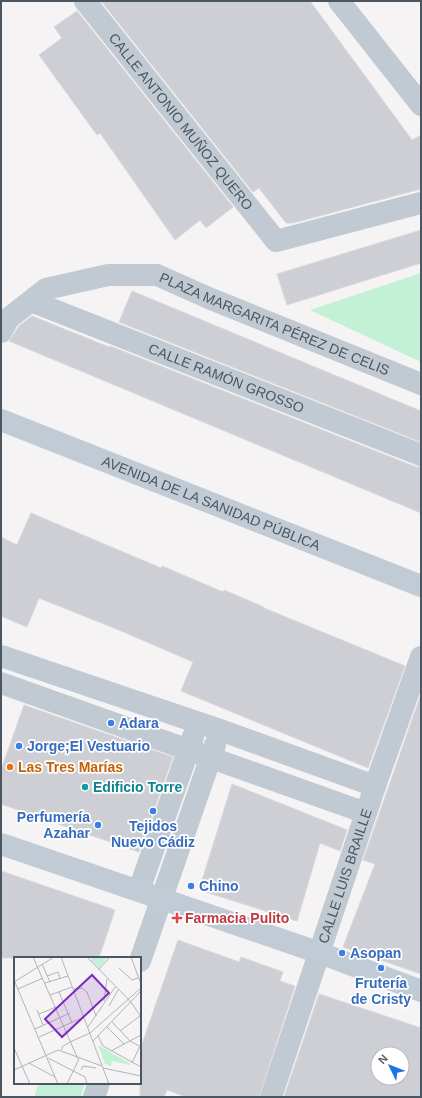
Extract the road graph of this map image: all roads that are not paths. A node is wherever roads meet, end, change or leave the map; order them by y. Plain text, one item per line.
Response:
1 (85, 1) edge
2 (339, 1) edge
3 (421, 105) edge
4 (421, 203) edge
5 (31, 301) junction
6 (1, 332) edge
7 (421, 384) edge
8 (1, 420) edge
9 (421, 455) edge
10 (421, 586) edge
11 (421, 657) edge
12 (2, 661) edge
13 (1, 683) edge
14 (198, 722) junction
15 (220, 730) junction
16 (188, 750) junction
17 (210, 758) junction
18 (375, 786) junction
19 (366, 813) junction
20 (1, 844) edge
21 (139, 890) junction
22 (162, 898) junction
23 (320, 952) junction
24 (141, 958) edge
25 (421, 991) edge
26 (99, 1084) edge
27 (94, 1097) edge
28 (271, 1097) edge

1 - 4 street, CALLE ANTONIO MUÑOZ QUERO
2 - 3 street
5 - 6 street, PLAZA MARGARITA PÉREZ DE CELIS
5 - 7 street, PLAZA MARGARITA PÉREZ DE CELIS
5 - 9 street, CALLE RAMÓN GROSSO
8 - 10 street, AVENIDA DE LA SANIDAD PÚBLICA
11 - 18 street, CALLE LUIS BRAILLE
12 - 14 street
13 - 16 street
14 - 15 street
14 - 16 street
15 - 17 street
15 - 18 street
16 - 17 street
16 - 21 street
17 - 19 street
17 - 22 street
18 - 19 street, CALLE LUIS BRAILLE
19 - 23 street, CALLE LUIS BRAILLE
20 - 21 street
21 - 22 street
22 - 23 street
22 - 24 street
23 - 25 street
23 - 28 street, CALLE LUIS BRAILLE
26 - 27 street

